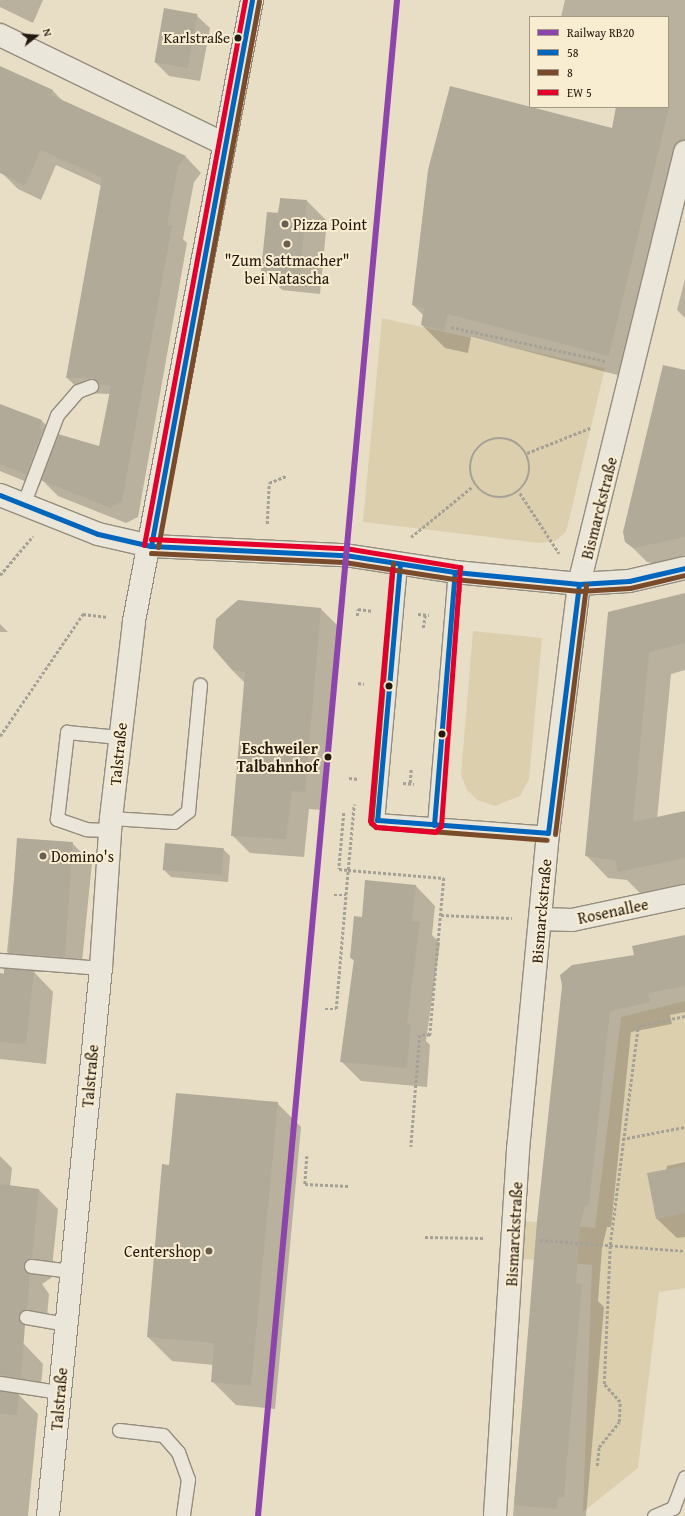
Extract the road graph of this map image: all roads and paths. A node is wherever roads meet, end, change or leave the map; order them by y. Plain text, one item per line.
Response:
1 (252, 0) edge
2 (0, 35) edge
3 (224, 144) junction
4 (685, 152) edge
5 (451, 326) dead end
6 (634, 367) junction
7 (92, 386) dead end
8 (622, 415) junction
9 (526, 453) junction
10 (286, 476) dead end
11 (474, 486) junction
12 (520, 493) junction
13 (0, 495) edge
14 (23, 505) junction
15 (29, 544) dead end
16 (151, 546) junction
17 (264, 548) junction
18 (391, 562) junction
19 (685, 568) edge
20 (455, 572) junction
21 (0, 575) edge
22 (579, 584) junction
23 (358, 612) dead end
24 (425, 615) dead end
25 (357, 616) dead end
26 (134, 621) junction
27 (423, 628) dead end
28 (358, 683) dead end
29 (364, 684) dead end
30 (200, 685) dead end
31 (0, 736) edge
32 (119, 737) junction
33 (411, 768) dead end
34 (349, 778) dead end
35 (410, 783) dead end
36 (355, 787) dead end
37 (355, 795) dead end
38 (344, 813) dead end
39 (110, 824) junction
40 (434, 825) junction
41 (548, 833) junction
42 (348, 870) junction
43 (334, 895) dead end
44 (346, 895) junction
45 (685, 896) edge
46 (441, 915) junction
47 (541, 919) junction
48 (0, 960) edge
49 (101, 968) junction
50 (325, 1009) dead end
51 (685, 1016) edge
52 (685, 1127) edge
53 (622, 1139) junction
54 (410, 1147) dead end
55 (307, 1156) dead end
56 (349, 1186) dead end
57 (425, 1238) dead end
58 (514, 1238) junction
59 (610, 1245) junction
60 (685, 1250) edge
61 (31, 1266) dead end
62 (71, 1271) junction
63 (26, 1317) dead end
64 (66, 1324) junction
65 (0, 1383) edge
66 (59, 1392) junction
67 (119, 1430) dead end
68 (597, 1466) dead end
69 (685, 1477) edge
70 (48, 1516) edge
71 (183, 1516) edge
72 (495, 1516) edge
73 (654, 1516) edge

1 - 3 street, Talstraße
2 - 3 street
3 - 16 street, Talstraße
4 - 6 street, Bismarckstraße
5 - 6 path
6 - 8 street, Bismarckstraße
7 - 14 lane
8 - 9 path
8 - 22 street, Bismarckstraße
9 - 11 path
9 - 12 path
10 - 17 path
11 - 12 path
11 - 18 path
12 - 22 path
13 - 14 street
14 - 16 street
15 - 21 path
16 - 17 street
16 - 26 street, Talstraße
17 - 18 street
18 - 20 street
18 - 40 lane
19 - 22 street
20 - 22 street
20 - 40 lane
22 - 41 street, Bismarckstraße
23 - 25 path
24 - 27 path
26 - 31 path
26 - 32 street, Talstraße
28 - 29 path
30 - 39 lane
32 - 39 street, Talstraße
32 - 39 lane
33 - 35 path
34 - 36 path
37 - 42 path
38 - 42 path
39 - 49 street, Talstraße
40 - 41 lane
41 - 47 street, Bismarckstraße
42 - 44 path
42 - 46 path
43 - 44 path
44 - 50 path
45 - 47 street, Rosenallee
46 - 47 path
46 - 54 path
47 - 58 street, Bismarckstraße
48 - 49 lane
49 - 62 street, Talstraße
51 - 53 path
52 - 53 path
53 - 59 path
55 - 56 path
57 - 58 path
58 - 59 path
58 - 72 street, Bismarckstraße
59 - 60 path
59 - 68 path
61 - 62 lane
62 - 64 street, Talstraße
63 - 64 lane
64 - 66 street, Talstraße
65 - 66 lane
66 - 70 street, Talstraße
67 - 71 lane
69 - 73 lane

